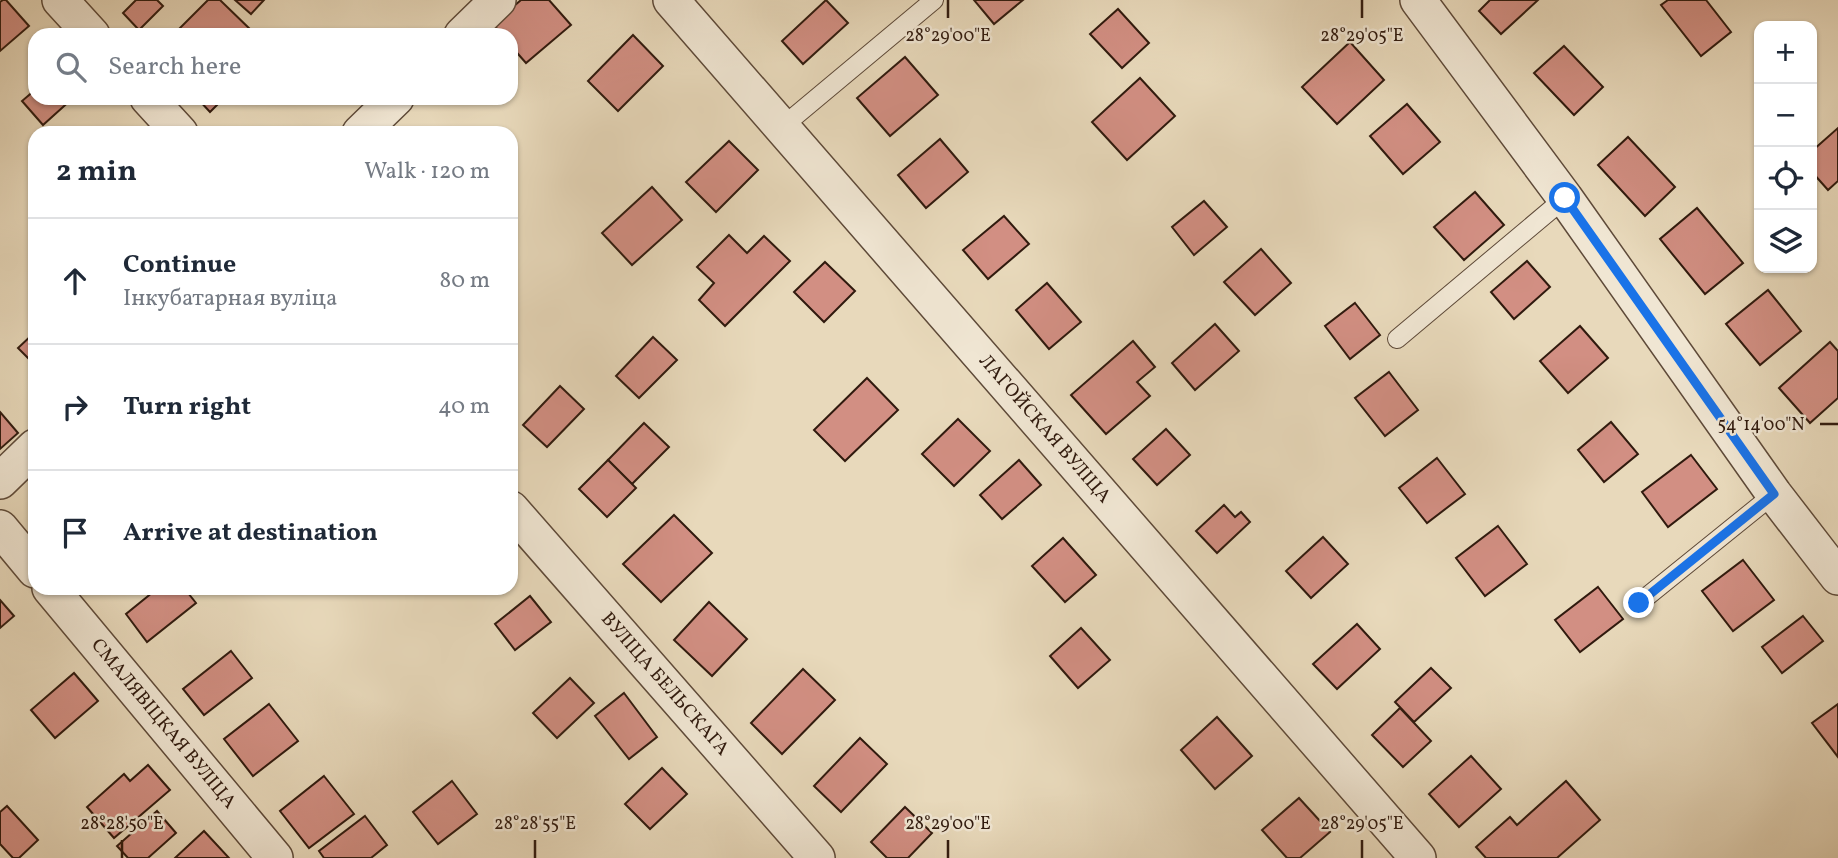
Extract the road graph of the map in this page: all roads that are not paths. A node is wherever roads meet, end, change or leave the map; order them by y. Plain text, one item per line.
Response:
1 (60, 0) edge
2 (498, 0) edge
3 (671, 0) edge
4 (934, 0) edge
5 (1418, 0) edge
6 (86, 28) edge
7 (469, 28) edge
8 (154, 105) edge
9 (390, 105) edge
10 (174, 126) edge
11 (367, 126) edge
12 (782, 127) junction
13 (1565, 198) junction
14 (1397, 339) dead end
15 (28, 454) edge
16 (0, 481) edge
17 (1774, 494) junction
18 (518, 517) edge
19 (0, 528) edge
20 (28, 562) edge
21 (1838, 577) edge
22 (56, 595) edge
23 (1639, 603) dead end
24 (275, 858) edge
25 (817, 858) edge
26 (1419, 858) edge

1 - 6 street
2 - 7 street
3 - 12 street, ЛАГОЙСКАЯ ВУЛІЦА
4 - 12 lane
5 - 13 street
8 - 10 street
9 - 11 street
12 - 26 street, ЛАГОЙСКАЯ ВУЛІЦА
13 - 14 lane
13 - 17 street
15 - 16 street
17 - 21 street
17 - 23 lane
18 - 25 street, ВУЛІЦА БЕЛЬСКАГА
19 - 20 street
22 - 24 street, СМАЛЯВІЦКАЯ ВУЛІЦА

